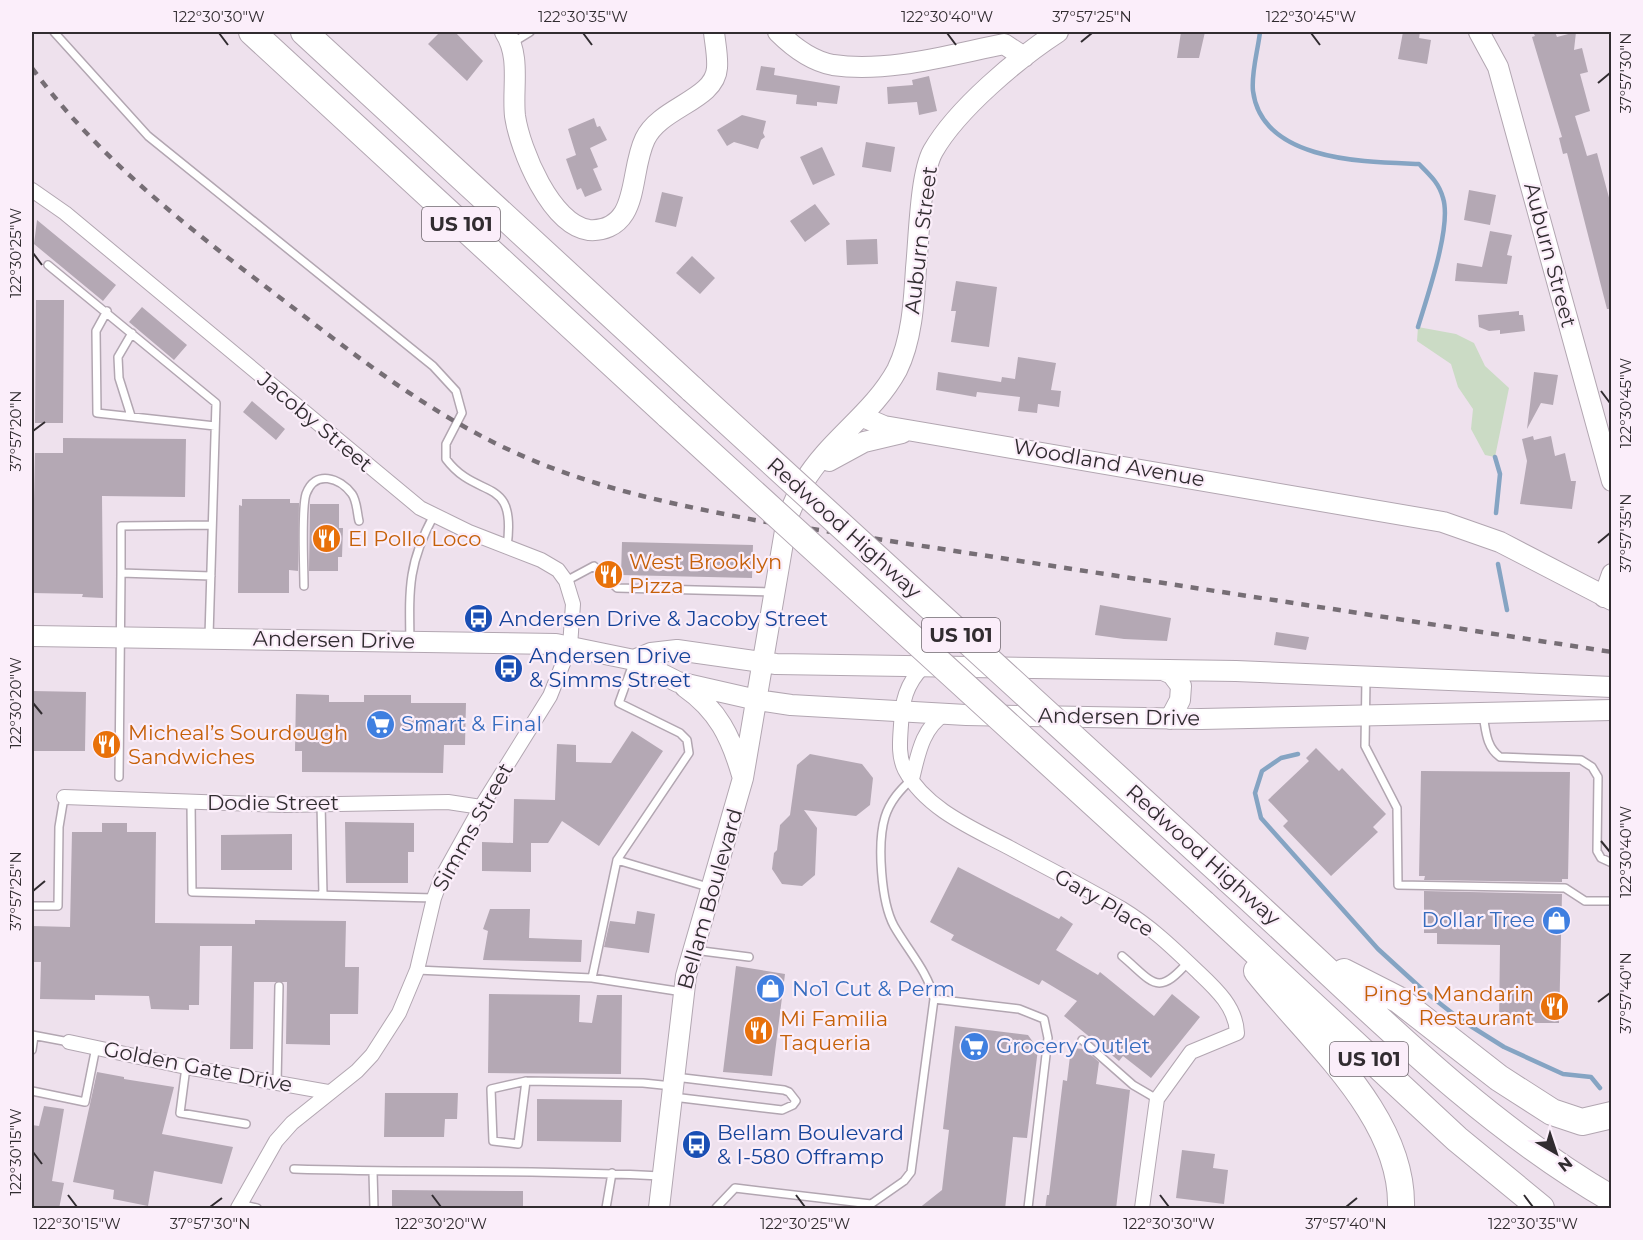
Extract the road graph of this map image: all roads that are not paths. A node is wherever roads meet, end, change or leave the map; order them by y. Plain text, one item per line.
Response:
1 (54, 32) edge
2 (252, 32) edge
3 (304, 32) edge
4 (530, 32) edge
5 (714, 32) edge
6 (778, 32) edge
7 (1058, 32) edge
8 (1479, 32) edge
9 (508, 37) edge
10 (1023, 57) junction
11 (32, 190) edge
12 (48, 265) dead end
13 (107, 311) junction
14 (132, 333) junction
15 (131, 416) junction
16 (863, 417) junction
17 (215, 426) junction
18 (922, 432) junction
19 (813, 469) junction
20 (1611, 481) edge
21 (434, 515) junction
22 (359, 521) dead end
23 (212, 525) junction
24 (507, 547) junction
25 (121, 573) junction
26 (1611, 574) edge
27 (211, 576) junction
28 (566, 580) junction
29 (304, 586) dead end
30 (773, 592) junction
31 (1607, 599) edge
32 (32, 636) edge
33 (119, 637) junction
34 (209, 638) junction
35 (410, 640) junction
36 (570, 646) junction
37 (634, 660) junction
38 (762, 663) junction
39 (922, 667) junction
40 (1163, 670) junction
41 (1366, 677) junction
42 (678, 682) junction
43 (1611, 687) edge
44 (757, 700) junction
45 (1611, 710) edge
46 (902, 711) junction
47 (1482, 712) junction
48 (945, 714) junction
49 (1364, 716) junction
50 (1170, 718) junction
51 (119, 777) dead end
52 (743, 778) junction
53 (912, 779) junction
54 (64, 797) joint
55 (191, 803) junction
56 (321, 803) junction
57 (481, 807) junction
58 (617, 860) junction
59 (1611, 863) edge
60 (710, 888) junction
61 (323, 895) junction
62 (434, 898) junction
63 (1611, 901) edge
64 (1203, 903) junction
65 (32, 906) edge
66 (692, 950) junction
67 (1122, 956) dead end
68 (749, 957) dead end
69 (1317, 958) junction
70 (1188, 962) junction
71 (417, 970) junction
72 (592, 978) junction
73 (279, 986) dead end
74 (683, 992) junction
75 (934, 999) junction
76 (33, 1036) edge
77 (1082, 1040) dead end
78 (69, 1042) joint
79 (96, 1047) junction
80 (32, 1050) edge
81 (186, 1067) junction
82 (526, 1081) junction
83 (278, 1084) junction
84 (672, 1086) junction
85 (32, 1091) edge
86 (328, 1092) junction
87 (1157, 1099) junction
88 (1611, 1115) edge
89 (246, 1124) dead end
90 (294, 1169) dead end
91 (374, 1172) junction
92 (612, 1173) junction
93 (663, 1176) junction
94 (1611, 1199) edge
95 (239, 1206) edge
96 (257, 1209) edge
97 (374, 1209) edge
98 (606, 1209) edge
99 (659, 1209) edge
100 (716, 1209) edge
101 (1028, 1209) edge
102 (1142, 1209) edge
103 (1401, 1209) edge
104 (1541, 1209) edge

1 - 24 lane
2 - 64 highway, Redwood Highway / US 101, bridge
3 - 69 highway, Redwood Highway / US 101, bridge
4 - 9 lane
5 - 9 main road
6 - 10 main road
7 - 10 main road, Auburn Street
8 - 20 main road, Auburn Street
10 - 16 main road, Auburn Street
11 - 21 street, Jacoby Street
12 - 13 lane
13 - 14 lane
13 - 15 lane
14 - 15 lane
14 - 17 lane
15 - 17 lane
16 - 18 main road, Woodland Avenue
16 - 19 main road
17 - 23 lane
18 - 19 main road
18 - 31 main road, Woodland Avenue
19 - 30 main road
21 - 24 street, Jacoby Street
21 - 35 lane
22 - 29 lane
23 - 25 lane
23 - 27 lane
24 - 28 street, Jacoby Street
25 - 27 lane
25 - 33 lane
26 - 31 main road
27 - 34 lane
28 - 30 lane
28 - 36 street
30 - 38 main road
32 - 33 main road, Andersen Drive
33 - 34 main road, Andersen Drive
33 - 51 lane
34 - 35 main road, Andersen Drive
35 - 36 main road, Andersen Drive
36 - 37 main road, Andersen Drive
36 - 57 street, Simms Street
37 - 38 main road, Andersen Drive
37 - 42 main road, Andersen Drive
37 - 58 lane
38 - 39 main road, Andersen Drive
38 - 44 main road, Bellam Boulevard
39 - 40 main road, Andersen Drive
39 - 46 street, Gary Place
40 - 41 main road, Andersen Drive
40 - 50 main road
41 - 43 main road, Andersen Drive
41 - 49 lane
42 - 44 main road, Andersen Drive
42 - 52 main road
44 - 46 main road, Andersen Drive
44 - 52 main road, Bellam Boulevard
45 - 47 main road, Andersen Drive
46 - 48 main road, Andersen Drive
46 - 53 street, Gary Place
47 - 49 main road, Andersen Drive
47 - 59 lane
48 - 50 main road, Andersen Drive
48 - 53 street
49 - 50 main road, Andersen Drive
49 - 63 lane
52 - 60 main road, Bellam Boulevard
53 - 70 street, Gary Place
53 - 75 lane
54 - 55 street, Dodie Street
54 - 65 lane
55 - 56 street, Dodie Street
55 - 61 lane
56 - 57 street, Dodie Street
56 - 61 lane
57 - 62 street, Simms Street
58 - 60 lane
58 - 72 lane
60 - 66 main road, Bellam Boulevard
61 - 62 lane
62 - 71 street, Simms Street
64 - 103 highway
64 - 104 highway, Redwood Highway / US 101
66 - 68 lane
66 - 74 main road, Bellam Boulevard
67 - 70 lane
69 - 88 highway
69 - 94 highway, Redwood Highway / US 101
70 - 87 street, Gary Place
71 - 72 lane
71 - 86 street, Simms Street
72 - 74 lane
73 - 83 lane
74 - 84 main road, Bellam Boulevard
75 - 100 lane
75 - 101 lane
76 - 78 lane
76 - 80 lane
77 - 87 lane
78 - 79 street, Golden Gate Drive
79 - 81 street, Golden Gate Drive
79 - 85 lane
81 - 83 street, Golden Gate Drive
81 - 89 lane
82 - 82 lane
82 - 84 lane
83 - 86 street, Golden Gate Drive
84 - 84 lane
84 - 93 main road, Bellam Boulevard
86 - 95 street, Simms Street
87 - 102 street, Gary Place
90 - 91 lane
91 - 92 lane
91 - 97 lane
92 - 93 lane
92 - 98 lane
93 - 99 main road, Bellam Boulevard
95 - 96 lane

